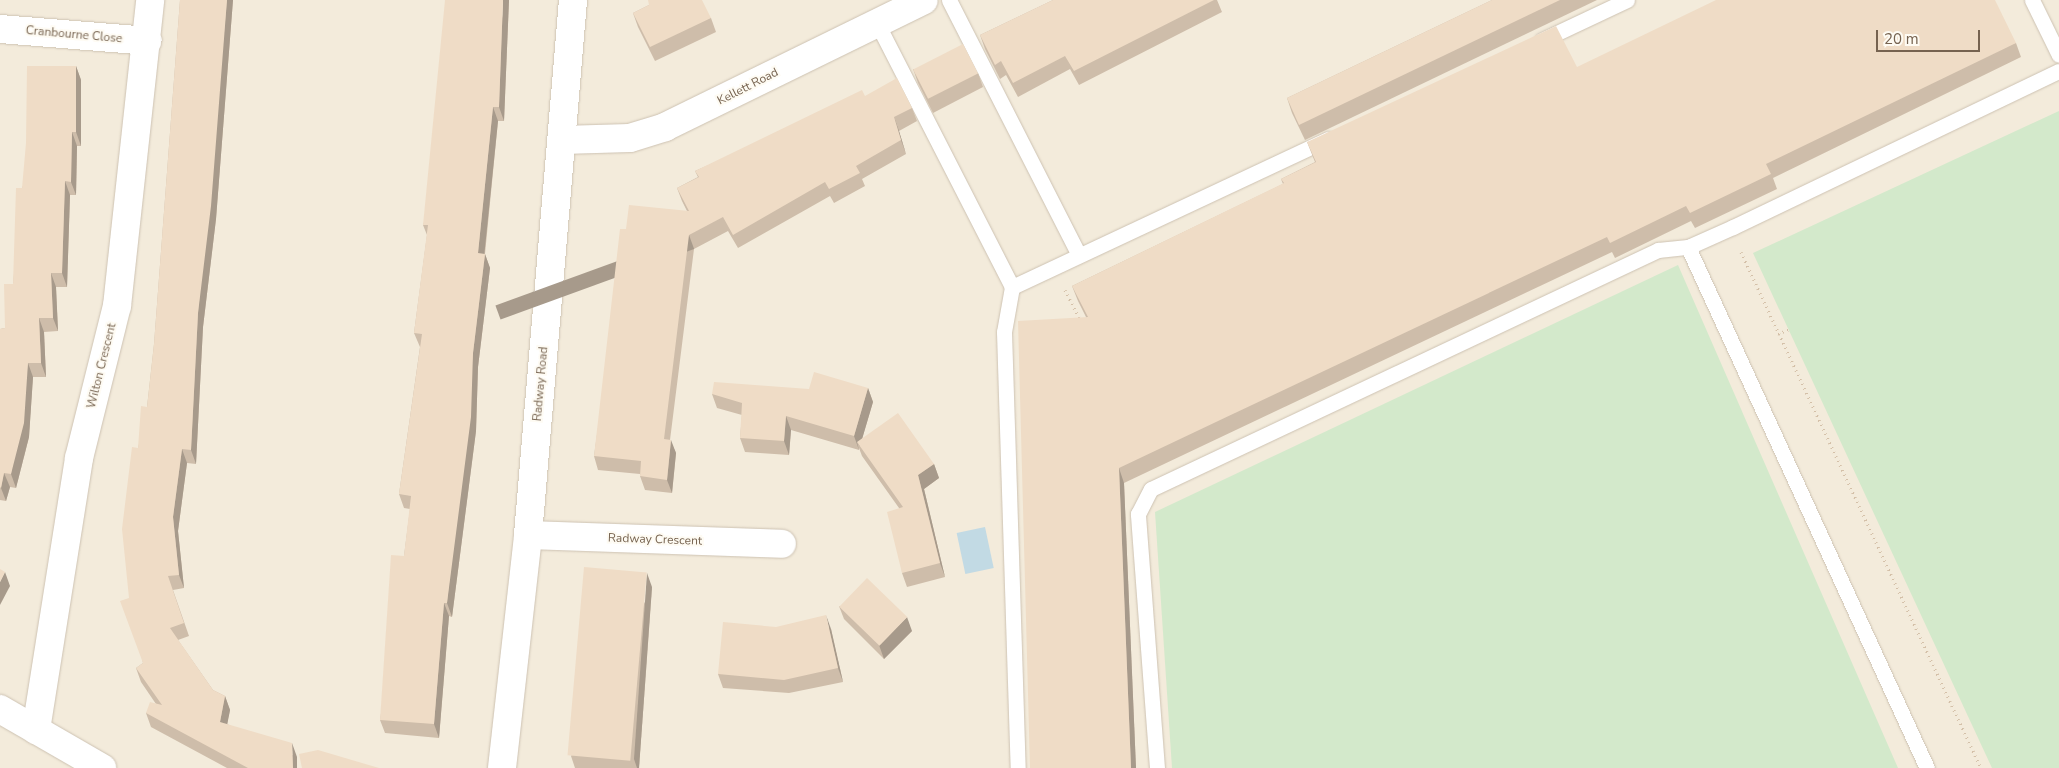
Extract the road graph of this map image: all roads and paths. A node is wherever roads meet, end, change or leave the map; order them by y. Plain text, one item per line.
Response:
1 (150, 0) edge
2 (573, 0) edge
3 (924, 0) edge
4 (949, 0) edge
5 (1627, 0) edge
6 (2032, 0) edge
7 (877, 23) junction
8 (0, 29) edge
9 (148, 41) junction
10 (1528, 46) edge
11 (2059, 55) edge
12 (2059, 71) edge
13 (1339, 134) edge
14 (562, 140) junction
15 (1733, 227) junction
16 (1688, 248) junction
17 (1079, 255) junction
18 (1054, 267) junction
19 (1012, 287) junction
20 (1083, 326) edge
21 (1789, 329) dead end
22 (1778, 334) junction
23 (528, 535) junction
24 (782, 544) dead end
25 (0, 709) edge
26 (36, 730) junction
27 (102, 768) edge
28 (502, 768) edge
29 (1018, 768) edge
30 (1157, 768) edge
31 (1927, 768) edge
32 (1982, 768) edge

1 - 9 street, Wilton Crescent
2 - 14 street, Radway Road
3 - 7 street, Kellett Road
4 - 17 lane
5 - 10 lane
6 - 11 lane
7 - 14 street, Kellett Road
7 - 19 lane
8 - 9 street, Cranbourne Close
9 - 26 street, Wilton Crescent
12 - 15 lane
13 - 17 lane
14 - 23 street, Radway Road
15 - 16 lane
15 - 22 path
16 - 30 lane
16 - 31 lane
17 - 18 lane
18 - 19 lane
18 - 20 path
19 - 29 lane
21 - 22 path
22 - 32 path
23 - 24 street, Radway Crescent
23 - 28 street, Radway Road
25 - 26 street
26 - 27 street

